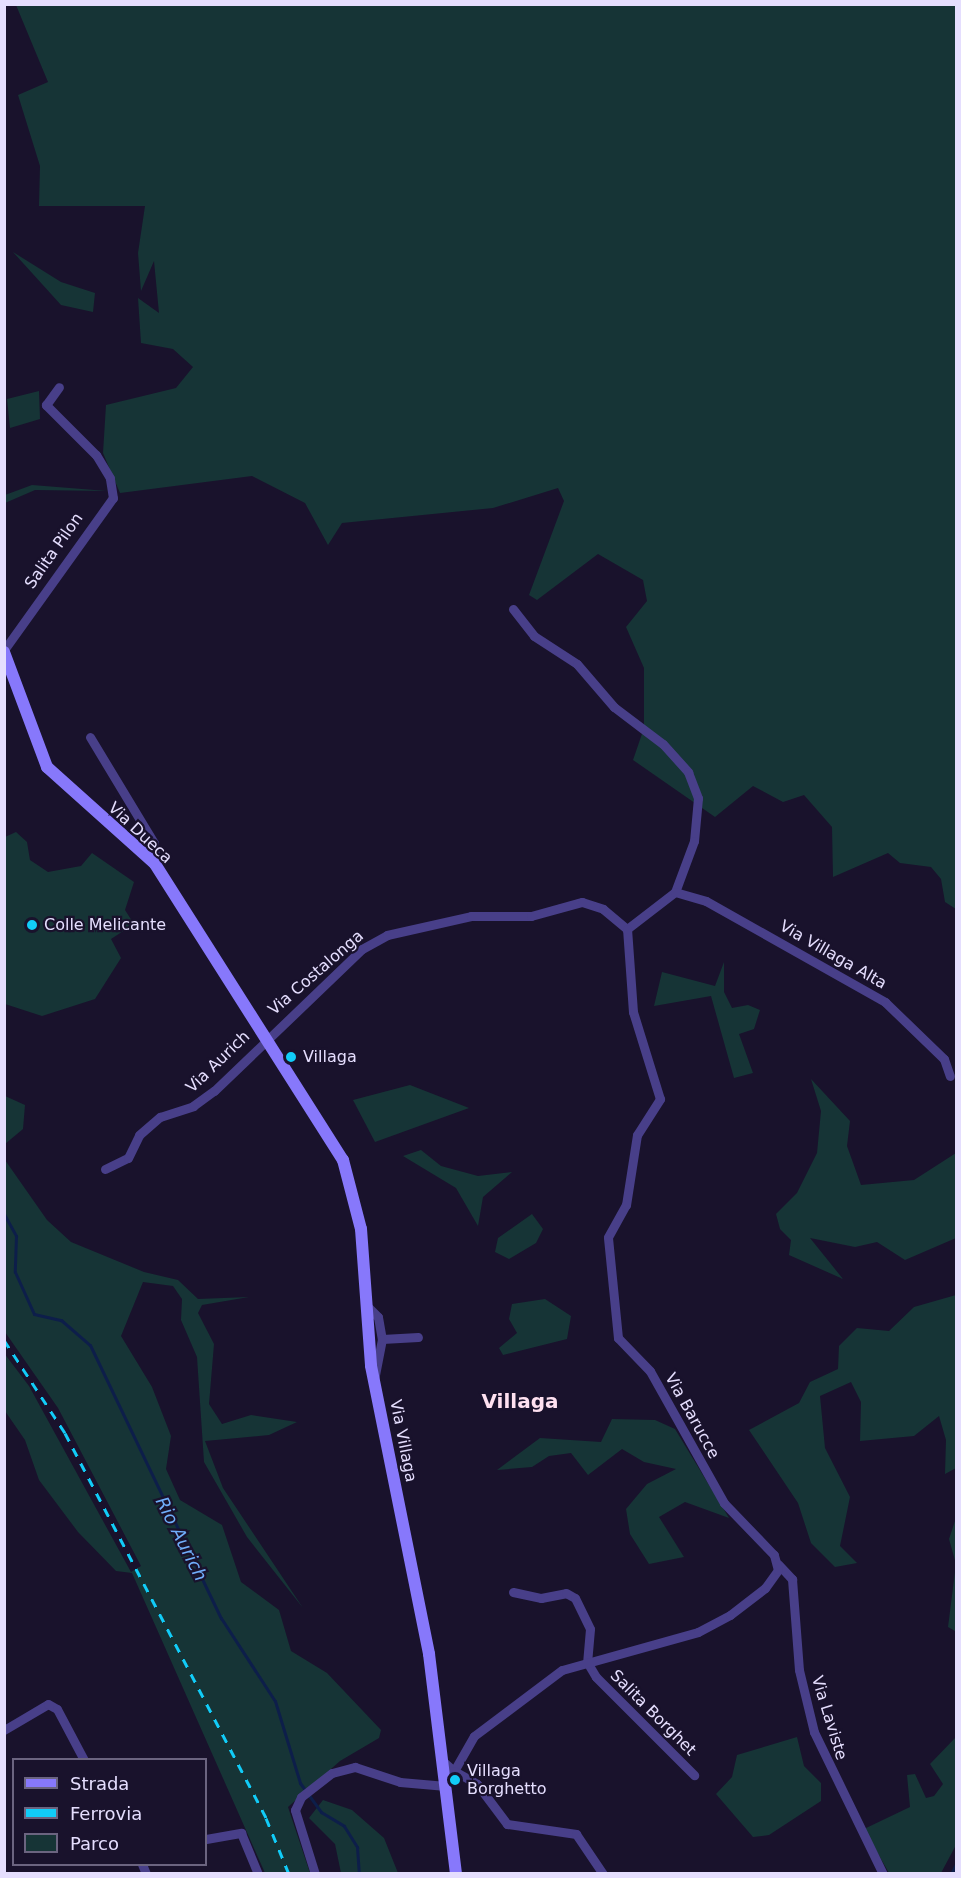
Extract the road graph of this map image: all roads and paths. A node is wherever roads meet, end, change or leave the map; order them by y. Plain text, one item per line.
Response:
1 (59, 387) dead end
2 (513, 609) dead end
3 (4, 651) edge
4 (90, 737) dead end
5 (154, 864) junction
6 (675, 892) junction
7 (627, 929) junction
8 (268, 1035) junction
9 (950, 1076) dead end
10 (105, 1169) dead end
11 (366, 1305) junction
12 (418, 1337) dead end
13 (382, 1339) junction
14 (374, 1380) junction
15 (778, 1564) junction
16 (513, 1592) dead end
17 (587, 1662) junction
18 (4, 1730) edge
19 (83, 1758) edge
20 (449, 1767) junction
21 (694, 1775) dead end
22 (446, 1786) junction
23 (207, 1839) edge
24 (258, 1874) edge
25 (315, 1874) edge
26 (456, 1874) edge
27 (603, 1874) edge
28 (882, 1874) edge

1 - 3 street, Salita Pilon
2 - 6 street
3 - 5 street, Via Dueca
4 - 5 street
5 - 8 street, Via Dueca
6 - 7 street
6 - 9 street, Via Villaga Alta
7 - 8 street, Via Costalonga
7 - 15 street, Via Barucce
8 - 10 street, Via Aurich
8 - 11 street, Via Villaga
11 - 13 street
11 - 14 street, Via Villaga
12 - 13 street
13 - 14 street
14 - 20 street, Via Villaga
15 - 17 street
15 - 28 street, Via Laviste
16 - 17 street
17 - 20 street
17 - 21 street, Salita Borghet
18 - 19 street
20 - 22 street, Via Villaga
20 - 27 street
22 - 25 street
22 - 26 street, Via Villaga
23 - 24 street

